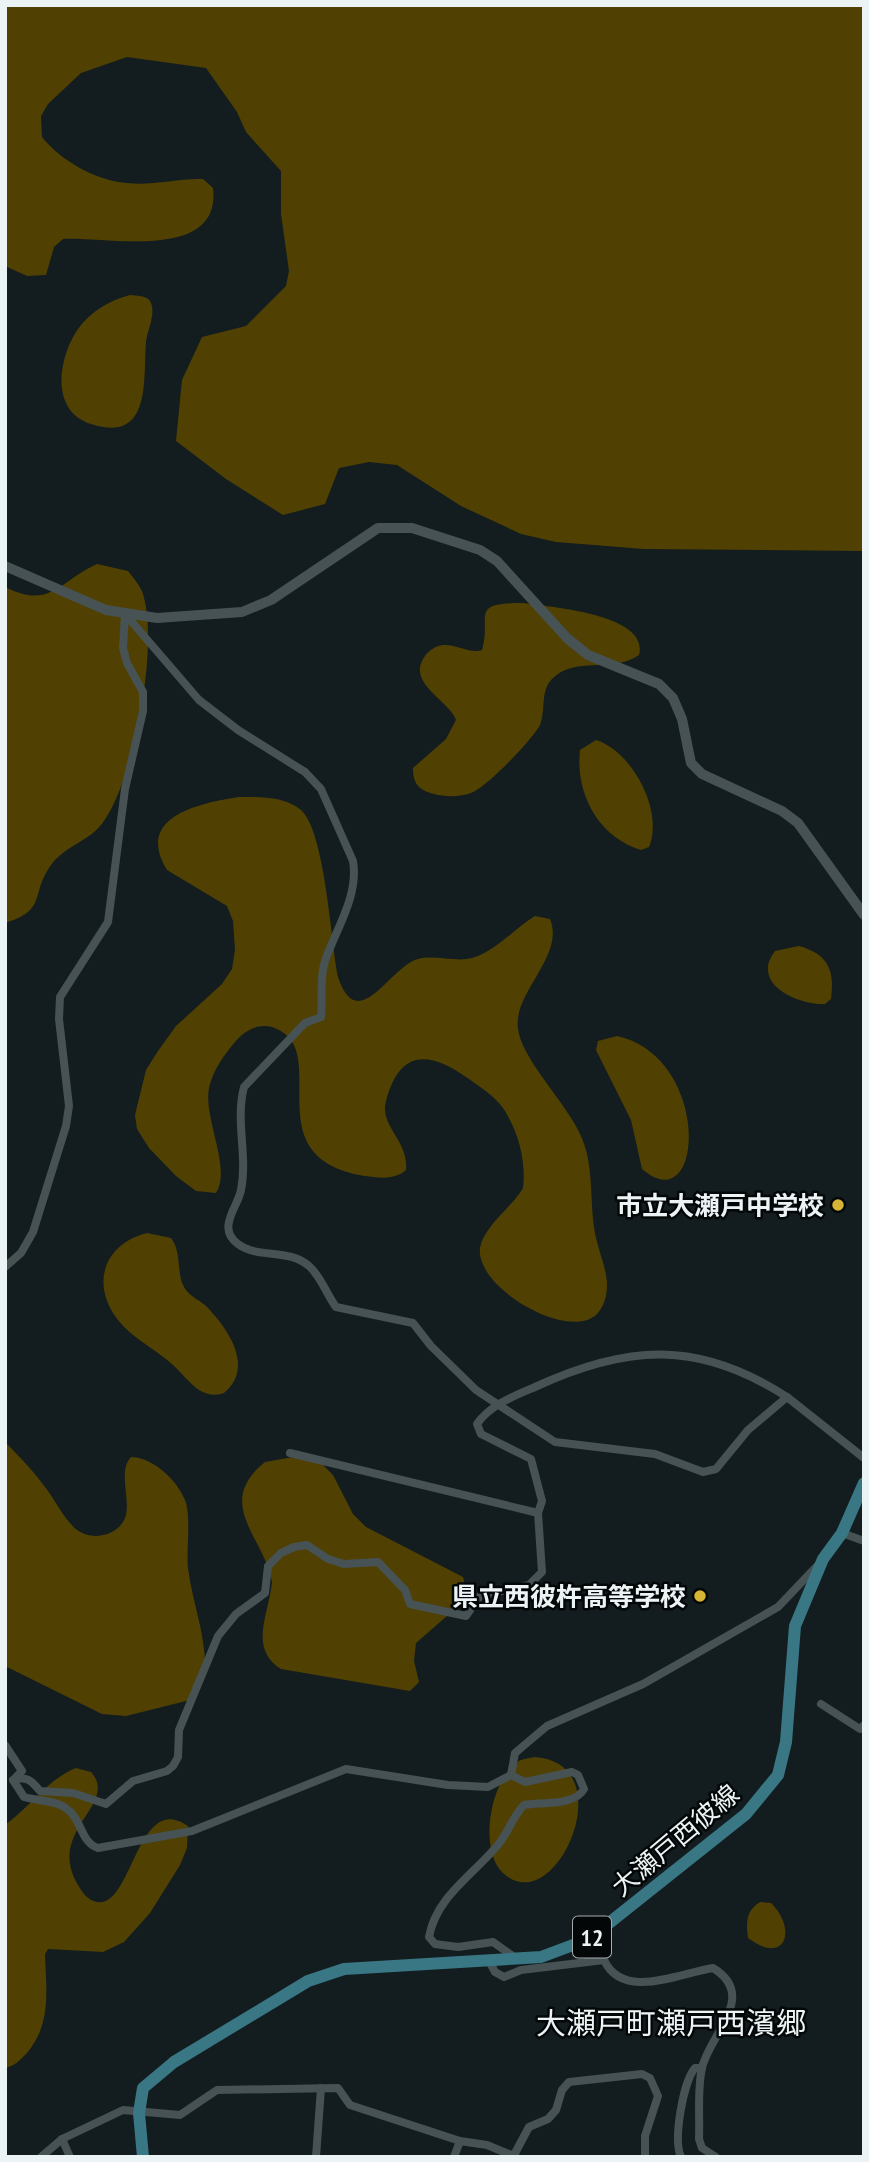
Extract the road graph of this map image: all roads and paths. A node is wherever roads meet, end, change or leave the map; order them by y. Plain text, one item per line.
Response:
1 (5, 566) edge
2 (125, 614) junction
3 (864, 915) edge
4 (5, 1267) edge
5 (787, 1397) junction
6 (498, 1405) junction
7 (290, 1453) dead end
8 (864, 1458) edge
9 (864, 1483) edge
10 (538, 1513) junction
11 (842, 1533) junction
12 (864, 1541) edge
13 (823, 1559) junction
14 (821, 1704) dead end
15 (864, 1725) edge
16 (5, 1745) edge
17 (512, 1774) junction
18 (13, 1780) junction
19 (518, 1959) junction
20 (489, 1961) junction
21 (702, 2068) junction
22 (321, 2088) junction
23 (139, 2113) junction
24 (62, 2139) junction
25 (460, 2141) junction
26 (515, 2156) edge
27 (41, 2157) edge
28 (71, 2157) edge
29 (143, 2157) edge
30 (316, 2157) edge
31 (454, 2157) edge
32 (645, 2157) edge
33 (681, 2157) edge
34 (716, 2157) edge

1 - 2 street
2 - 3 street
2 - 4 street
2 - 6 street
5 - 6 street
5 - 6 street
5 - 8 street
6 - 10 street
7 - 10 street
9 - 11 main road, 大瀬戸西彼線 / 12
10 - 18 street
11 - 12 street
11 - 13 main road, 大瀬戸西彼線 / 12
13 - 17 street
13 - 19 main road, 大瀬戸西彼線 / 12
14 - 15 street
16 - 18 street
17 - 18 street
17 - 19 street
19 - 20 main road, 大瀬戸西彼線 / 12
20 - 21 street
20 - 23 main road, 大瀬戸西彼線 / 12
21 - 33 street
21 - 34 street
22 - 23 street
22 - 25 street
22 - 30 street
23 - 24 street
23 - 29 main road, 大瀬戸西彼線 / 12
24 - 27 street
24 - 28 street
25 - 26 street
25 - 31 street
26 - 32 street

